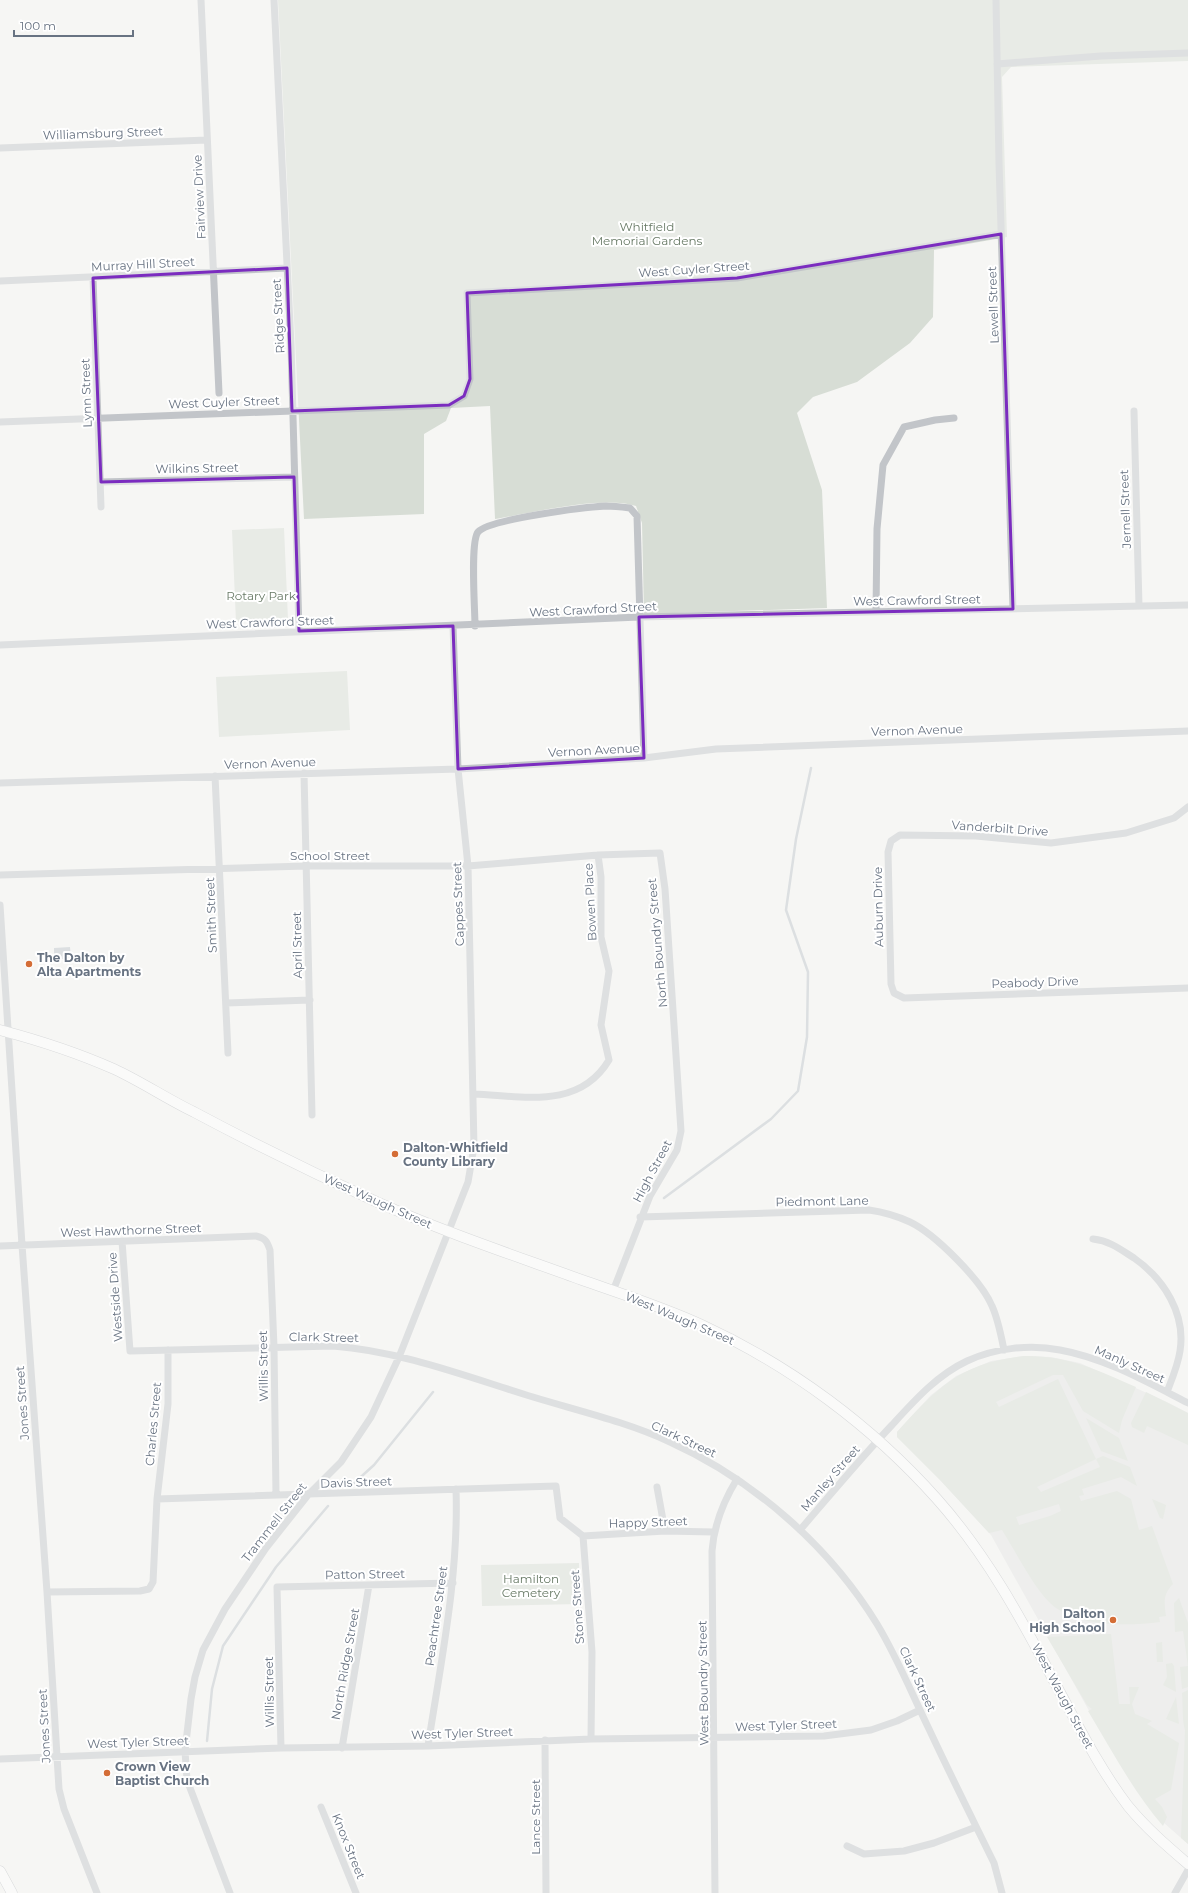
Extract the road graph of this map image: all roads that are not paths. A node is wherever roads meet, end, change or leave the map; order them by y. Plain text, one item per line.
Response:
1 (201, 0) edge
2 (274, 0) edge
3 (996, 0) edge
4 (1188, 53) edge
5 (997, 64) junction
6 (207, 140) junction
7 (0, 148) edge
8 (1001, 234) junction
9 (286, 268) junction
10 (215, 271) junction
11 (93, 278) junction
12 (0, 281) edge
13 (220, 393) dead end
14 (292, 411) junction
15 (1134, 411) dead end
16 (98, 418) junction
17 (954, 418) dead end
18 (0, 422) edge
19 (294, 477) junction
20 (101, 482) junction
21 (101, 507) dead end
22 (1188, 605) edge
23 (1139, 606) junction
24 (1013, 609) junction
25 (876, 612) junction
26 (639, 617) junction
27 (453, 626) junction
28 (475, 626) junction
29 (299, 631) junction
30 (0, 645) edge
31 (1188, 731) edge
32 (644, 758) junction
33 (458, 769) junction
34 (304, 773) junction
35 (215, 776) junction
36 (0, 783) edge
37 (1188, 807) edge
38 (900, 835) joint
39 (660, 853) joint
40 (598, 855) junction
41 (306, 866) junction
42 (468, 866) junction
43 (220, 869) junction
44 (0, 875) edge
45 (0, 905) edge
46 (891, 984) joint
47 (1188, 988) edge
48 (310, 1000) junction
49 (226, 1003) junction
50 (4, 1031) edge
51 (675, 1032) joint
52 (228, 1053) dead end
53 (474, 1094) junction
54 (312, 1115) dead end
55 (468, 1182) joint
56 (640, 1217) junction
57 (448, 1232) junction
58 (264, 1238) joint
59 (1093, 1239) dead end
60 (122, 1241) junction
61 (22, 1245) junction
62 (0, 1246) edge
63 (613, 1291) junction
64 (274, 1347) junction
65 (168, 1350) junction
66 (1004, 1350) junction
67 (130, 1351) joint
68 (399, 1357) junction
69 (1167, 1392) junction
70 (1188, 1403) edge
71 (878, 1440) junction
72 (737, 1478) junction
73 (657, 1487) dead end
74 (456, 1489) junction
75 (276, 1495) junction
76 (308, 1495) junction
77 (157, 1499) junction
78 (800, 1530) junction
79 (665, 1531) junction
80 (714, 1532) junction
81 (583, 1536) junction
82 (453, 1583) junction
83 (369, 1584) junction
84 (277, 1587) joint
85 (47, 1592) junction
86 (920, 1710) junction
87 (715, 1738) junction
88 (591, 1739) junction
89 (546, 1740) junction
90 (428, 1746) junction
91 (281, 1748) junction
92 (342, 1748) junction
93 (185, 1751) junction
94 (57, 1757) junction
95 (0, 1759) edge
96 (321, 1807) dead end
97 (976, 1827) junction
98 (848, 1846) dead end
99 (1188, 1864) edge
100 (1188, 1870) edge
101 (0, 1871) edge
102 (12, 1893) edge
103 (96, 1893) edge
104 (230, 1893) edge
105 (356, 1893) edge
106 (546, 1893) edge
107 (715, 1893) edge
108 (1002, 1893) edge
109 (1174, 1893) edge

1 - 6 street, Fairview Drive
2 - 9 street, Ridge Street
3 - 5 street, Lewell Street
4 - 5 street
5 - 8 street, Lewell Street
6 - 7 street, Williamsburg Street
6 - 10 street, Fairview Drive
8 - 14 street, West Cuyler Street
8 - 24 street, Lewell Street
9 - 10 street, Murray Hill Street
9 - 14 street, Ridge Street
10 - 11 street, Murray Hill Street
10 - 13 street, Fairview Drive
11 - 12 street, Murray Hill Street
11 - 16 street, Lynn Street
14 - 16 street, West Cuyler Street
14 - 19 street, Ridge Street
15 - 23 street, Jernell Street
16 - 18 street, West Cuyler Street
16 - 20 street, Lynn Street
17 - 25 street
19 - 20 street, Wilkins Street
19 - 29 street, Ridge Street
20 - 21 street, Lynn Street
22 - 23 street, West Crawford Street
23 - 24 street, West Crawford Street
24 - 25 street, West Crawford Street
25 - 26 street, West Crawford Street
26 - 28 street, West Crawford Street
26 - 28 street
26 - 32 street
27 - 28 street, West Crawford Street
27 - 29 street, West Crawford Street
27 - 33 street, Cappes Street
29 - 30 street, West Crawford Street
31 - 32 street, Vernon Avenue
32 - 33 street, Vernon Avenue
33 - 34 street, Vernon Avenue
33 - 42 street, Cappes Street
34 - 35 street, Vernon Avenue
34 - 41 street, April Street
35 - 36 street, Vernon Avenue
35 - 43 street, Smith Street
37 - 38 street, Vanderbilt Drive
38 - 46 street, Auburn Drive
39 - 40 street, School Street
39 - 51 street, North Boundry Street
40 - 42 street, School Street
40 - 53 street, Bowen Place
41 - 42 street, School Street
41 - 43 street, School Street
41 - 48 street, April Street
42 - 53 street, Cappes Street
43 - 44 street, School Street
43 - 49 street, Smith Street
45 - 50 street, Jones Street
46 - 47 street, Peabody Drive
48 - 49 street
48 - 54 street, April Street
49 - 52 street, Smith Street
50 - 57 street, West Waugh Street
50 - 61 street, Jones Street
51 - 56 street, High Street
53 - 55 street, Cappes Street
55 - 57 street, Trammell Street
56 - 63 street, High Street
56 - 66 street, Piedmont Lane
57 - 63 street, West Waugh Street
57 - 68 street, Trammell Street
58 - 60 street, West Hawthorne Street
58 - 64 street, Willis Street
59 - 69 street
60 - 61 street, West Hawthorne Street
60 - 67 street, Westside Drive
61 - 62 street, West Hawthorne Street
61 - 85 street, Jones Street
63 - 71 street, West Waugh Street
64 - 65 street, Clark Street
64 - 68 street, Clark Street
64 - 75 street, Willis Street
65 - 67 street, Clark Street
65 - 77 street, Charles Street
66 - 69 street, Manly Street
66 - 71 street, Manly Street
68 - 72 street, Clark Street
68 - 76 street, Trammell Street
69 - 70 street, Manly Street
71 - 78 street, Manley Street
71 - 99 street, West Waugh Street
72 - 78 street, Clark Street
72 - 80 street, West Boundry Street
73 - 79 street
74 - 76 street, Davis Street
74 - 81 street, Davis Street
74 - 82 street, Peachtree Street
75 - 76 street, Davis Street
75 - 77 street, Davis Street
76 - 93 street, Trammell Street
77 - 85 street, Charles Street
78 - 86 street, Clark Street
79 - 80 street, Happy Street
79 - 81 street, Happy Street
80 - 87 street, West Boundry Street
81 - 88 street, Stone Street
82 - 83 street, Patton Street
82 - 90 street, Peachtree Street
83 - 84 street, Patton Street
83 - 92 street, North Ridge Street
84 - 91 street, Willis Street
85 - 94 street, Jones Street
86 - 87 street, West Tyler Street
86 - 97 street, Clark Street
87 - 88 street, West Tyler Street
87 - 107 street, West Boundry Street
88 - 89 street, West Tyler Street
89 - 90 street, West Tyler Street
89 - 106 street, Lance Street
90 - 92 street, West Tyler Street
91 - 92 street, West Tyler Street
91 - 93 street, West Tyler Street
93 - 94 street, West Tyler Street
93 - 104 street, Trammell Street
94 - 95 street, West Tyler Street
94 - 103 street, Jones Street
96 - 105 street, Knox Street
97 - 98 street
97 - 108 street, Clark Street
100 - 109 street
101 - 102 street

